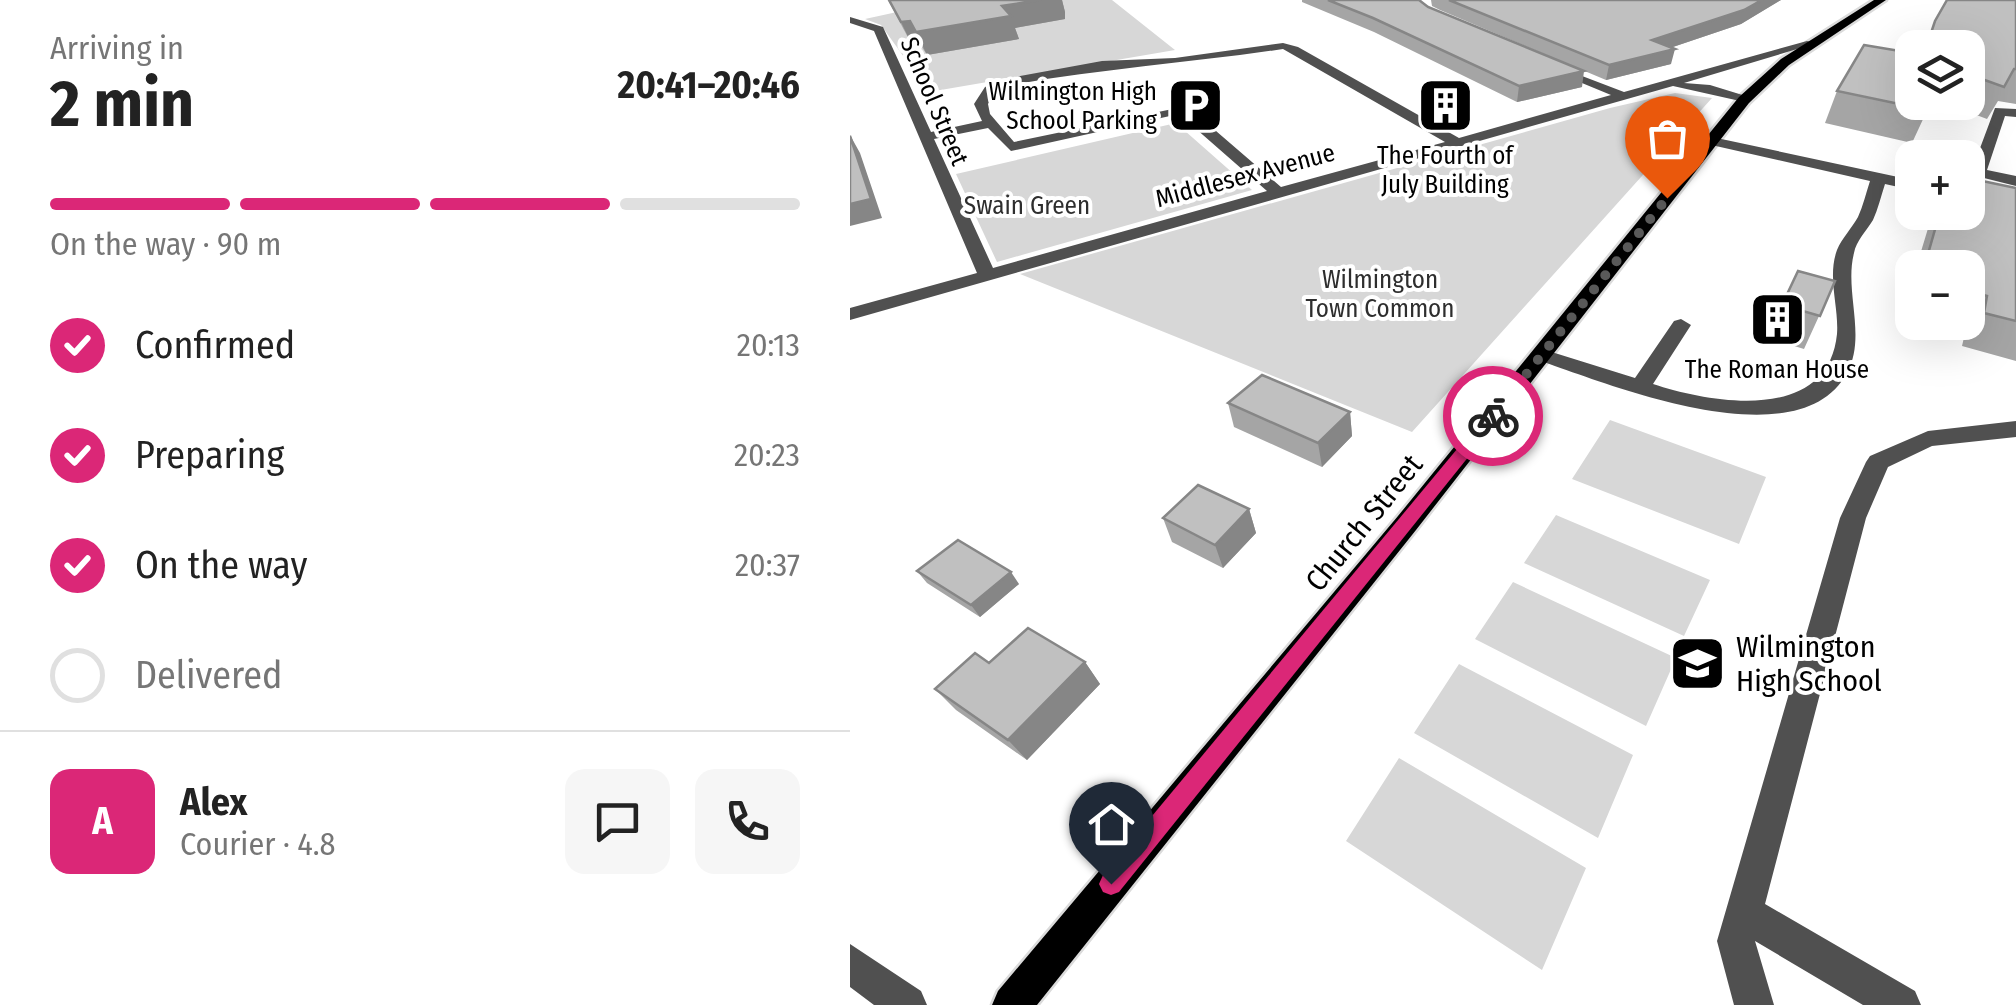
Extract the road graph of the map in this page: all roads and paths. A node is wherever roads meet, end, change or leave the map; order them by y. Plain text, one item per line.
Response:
1 (1880, 0) edge
2 (850, 20) edge
3 (1811, 43) junction
4 (1538, 60) edge
5 (1654, 88) junction
6 (1625, 97) junction
7 (1744, 100) junction
8 (2008, 112) edge
9 (992, 124) junction
10 (926, 138) junction
11 (1712, 141) junction
12 (1458, 143) junction
13 (1985, 151) edge
14 (1985, 174) edge
15 (1879, 178) junction
16 (1895, 181) edge
17 (2016, 181) edge
18 (1278, 192) junction
19 (986, 273) junction
20 (850, 314) edge
21 (1681, 325) dead end
22 (1542, 355) junction
23 (1640, 387) junction
24 (2016, 429) edge
25 (1744, 913) junction
26 (850, 963) edge
27 (906, 1005) edge
28 (1012, 1005) edge
29 (1754, 1005) edge
30 (1901, 1005) edge

1 - 3 main road, Middlesex Avenue
2 - 10 street, School Street
3 - 5 street, Middlesex Avenue
3 - 7 main road, Church Street
4 - 6 street
5 - 6 street, Middlesex Avenue
5 - 7 street, Middlesex Avenue
6 - 12 street, Middlesex Avenue
7 - 11 main road, Church Street
8 - 13 street
9 - 10 street
9 - 12 street
9 - 18 street
10 - 19 street, School Street
11 - 15 street
11 - 22 main road, Church Street
12 - 18 street, Middlesex Avenue
14 - 17 street
15 - 16 street
15 - 23 street
18 - 19 street, Middlesex Avenue
19 - 20 street, Middlesex Avenue
21 - 23 street
22 - 23 street
22 - 28 main road, Church Street
24 - 25 street
25 - 29 street
25 - 30 street
26 - 27 street

